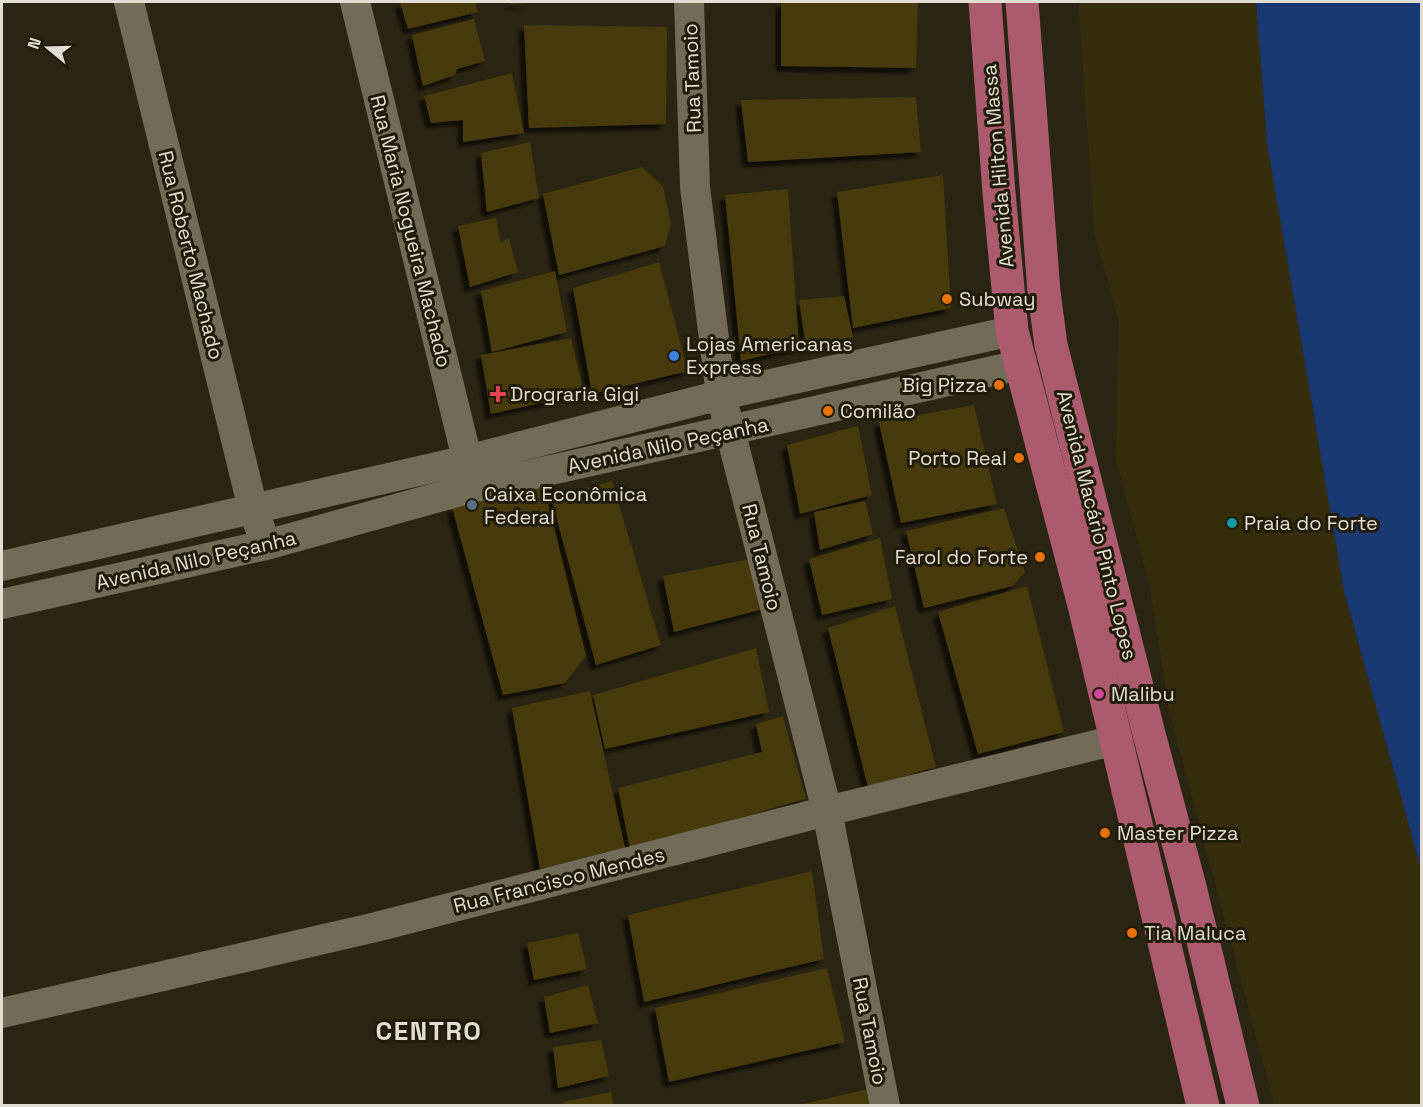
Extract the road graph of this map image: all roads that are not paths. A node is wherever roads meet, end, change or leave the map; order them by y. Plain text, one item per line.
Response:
1 (129, 2) edge
2 (355, 2) edge
3 (689, 2) edge
4 (985, 2) edge
5 (1022, 2) edge
6 (1044, 292) joint
7 (1012, 331) junction
8 (1020, 365) junction
9 (722, 395) junction
10 (729, 431) junction
11 (471, 474) junction
12 (253, 509) junction
13 (266, 545) junction
14 (2, 566) edge
15 (2, 604) edge
16 (1116, 740) junction
17 (827, 811) junction
18 (2, 1013) edge
19 (885, 1106) edge
20 (1203, 1106) edge
21 (1243, 1106) edge

1 - 12 street, Rua Roberto Machado
2 - 11 street, Rua Maria Nogueira Machado
3 - 9 street, Rua Tamoio
4 - 7 main road, Avenida Hilton Massa
5 - 6 main road, Avenida Hilton Massa
6 - 21 main road, Avenida Macário Pinto Lopes
7 - 8 main road, Avenida Macário Pinto Lopes
7 - 9 street, Avenida Nilo Peçanha
8 - 10 street, Avenida Nilo Peçanha
8 - 16 main road, Avenida Macário Pinto Lopes
9 - 10 street, Rua Tamoio
9 - 11 street, Avenida Nilo Peçanha
10 - 11 street, Avenida Nilo Peçanha
10 - 17 street, Rua Tamoio
11 - 12 street, Avenida Nilo Peçanha
11 - 13 street, Avenida Nilo Peçanha
12 - 13 street, Rua Roberto Machado
12 - 14 street, Avenida Nilo Peçanha
13 - 15 street, Avenida Nilo Peçanha
16 - 17 street, Rua Francisco Mendes
16 - 20 main road, Avenida Macário Pinto Lopes
17 - 18 street, Rua Francisco Mendes
17 - 19 street, Rua Tamoio

